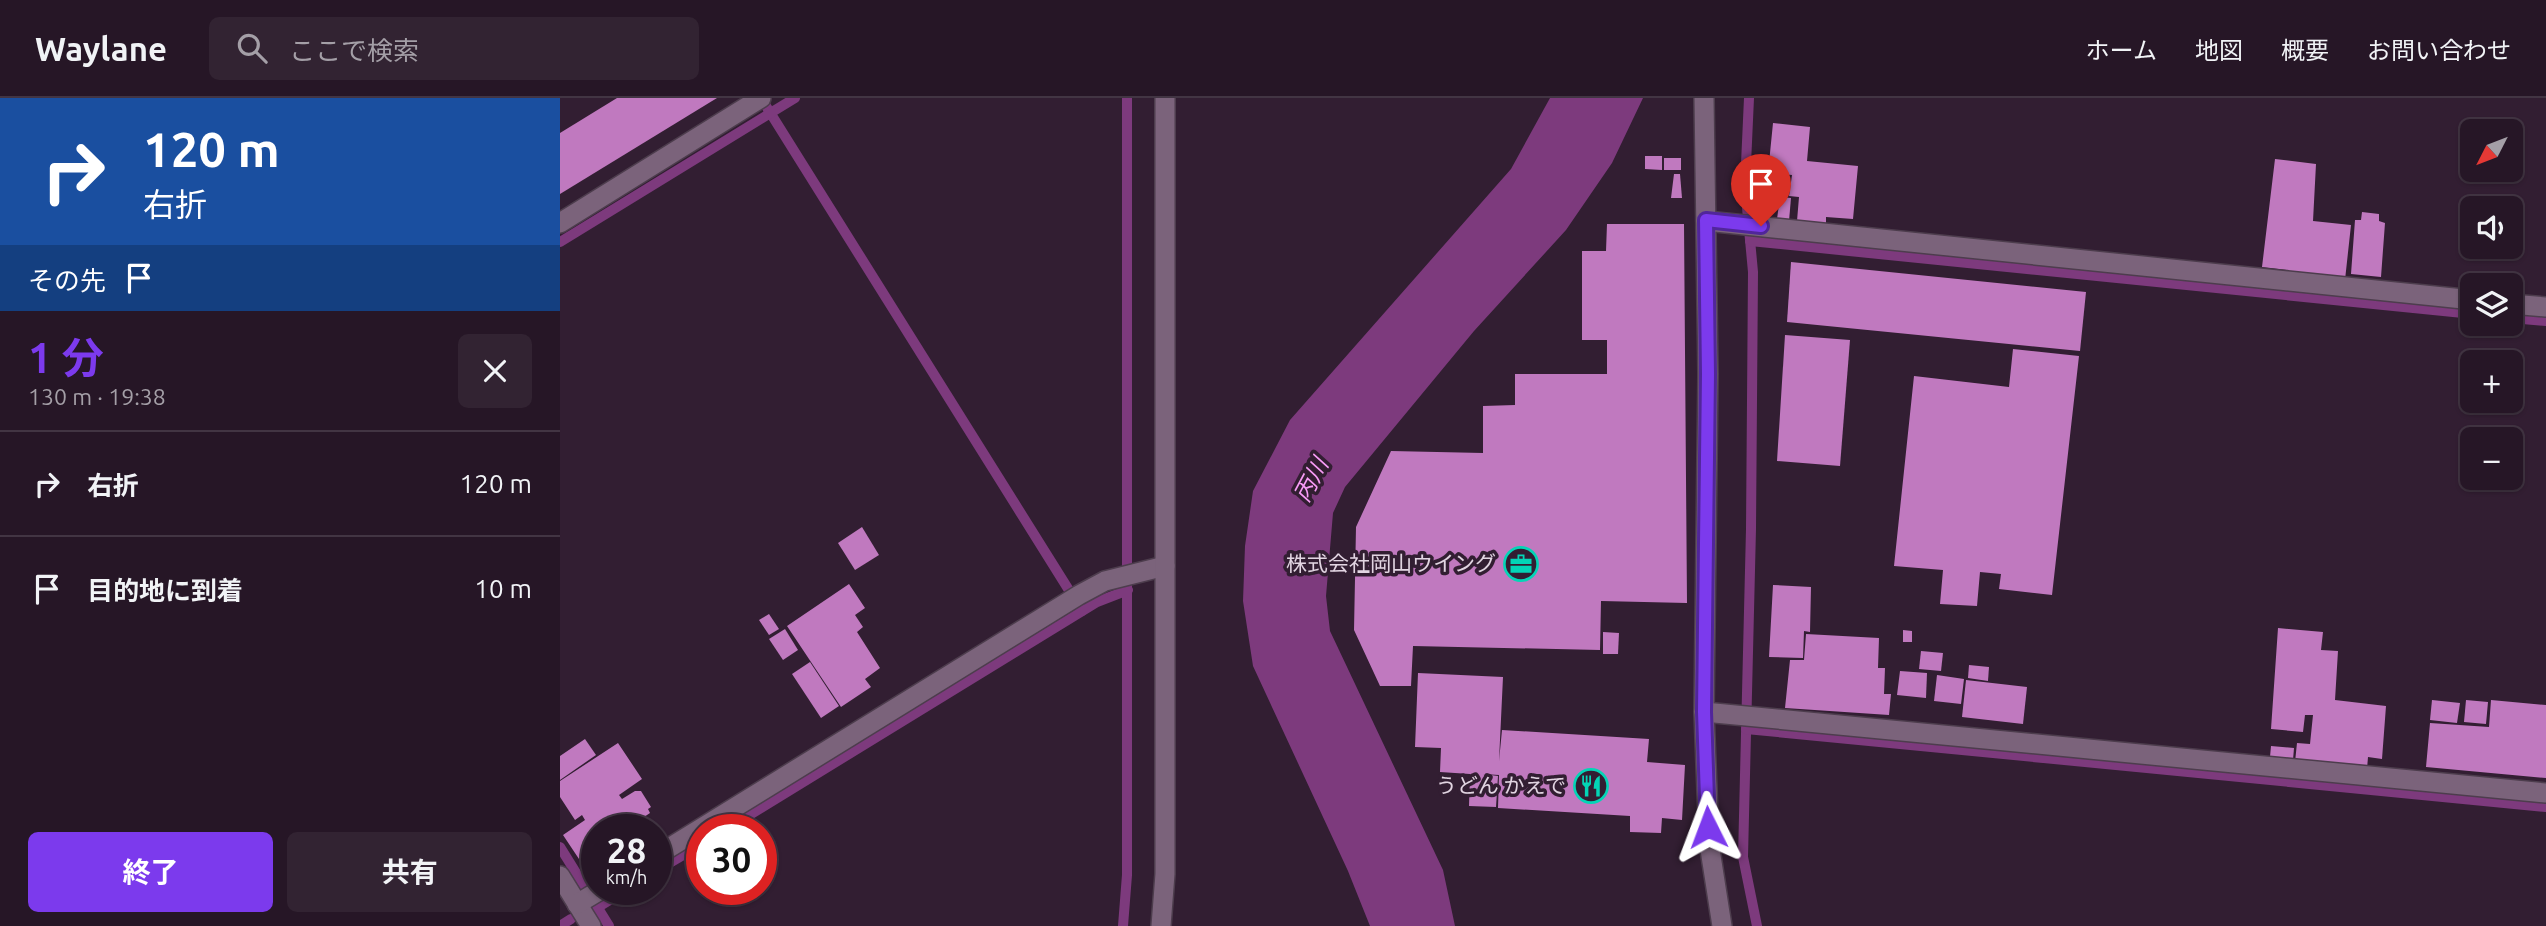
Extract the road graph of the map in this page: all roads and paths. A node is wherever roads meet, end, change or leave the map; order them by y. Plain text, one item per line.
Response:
1 (1165, 98) edge
2 (1704, 98) edge
3 (758, 100) edge
4 (1706, 220) junction
5 (560, 223) edge
6 (2460, 299) edge
7 (2523, 305) edge
8 (2546, 307) edge
9 (1165, 566) junction
10 (1704, 712) junction
11 (2546, 793) edge
12 (672, 846) edge
13 (560, 876) edge
14 (581, 890) edge
15 (590, 905) edge
16 (591, 926) edge
17 (1161, 926) edge
18 (1722, 926) edge

1 - 9 street
2 - 4 street
3 - 5 street
4 - 6 street
4 - 10 street
7 - 8 street
9 - 12 street
9 - 17 street
10 - 11 street
10 - 18 street
13 - 14 street
15 - 16 street

